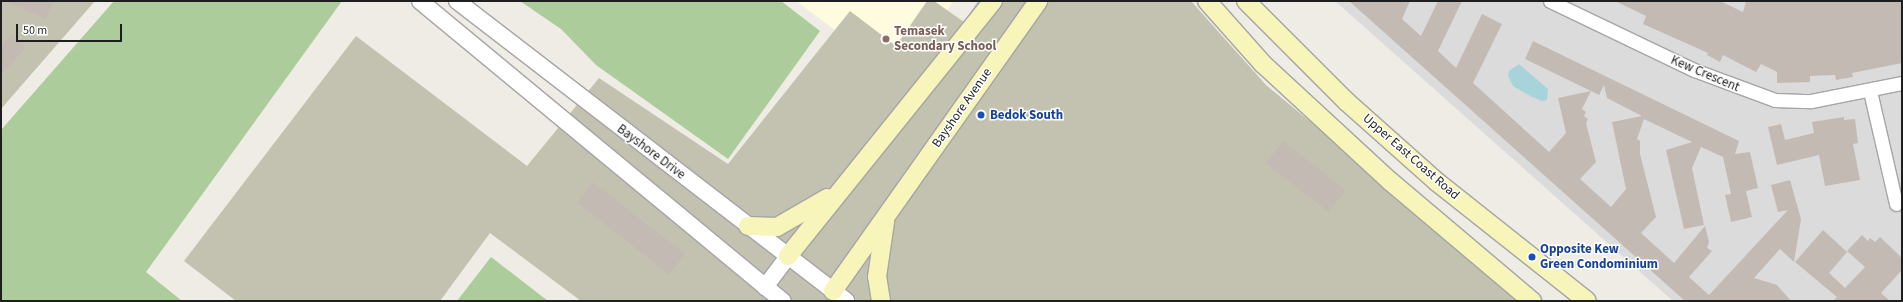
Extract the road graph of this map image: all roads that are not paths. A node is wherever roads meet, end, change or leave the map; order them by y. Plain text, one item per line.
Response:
1 (420, 1) edge
2 (456, 1) edge
3 (993, 1) edge
4 (1038, 1) edge
5 (1207, 1) edge
6 (1246, 1) edge
7 (1550, 1) edge
8 (1902, 83) edge
9 (1870, 91) junction
10 (851, 178) junction
11 (1896, 204) dead end
12 (886, 215) junction
13 (748, 226) junction
14 (788, 256) junction
15 (765, 287) junction
16 (834, 298) edge
17 (783, 301) edge
18 (881, 301) edge
19 (1532, 301) edge
20 (1587, 301) edge

1 - 15 street
2 - 13 street, Bayshore Drive
3 - 10 main road
4 - 12 main road, Bayshore Avenue
5 - 19 main road
6 - 20 main road, Upper East Coast Road
7 - 9 street, Kew Crescent
8 - 9 street, Kew Crescent
9 - 11 street
10 - 13 main road
10 - 14 main road
12 - 16 main road, Bayshore Avenue
12 - 18 main road, Bayshore Avenue
13 - 14 street, Bayshore Drive
14 - 15 street
14 - 16 street, Bayshore Drive
15 - 17 street

